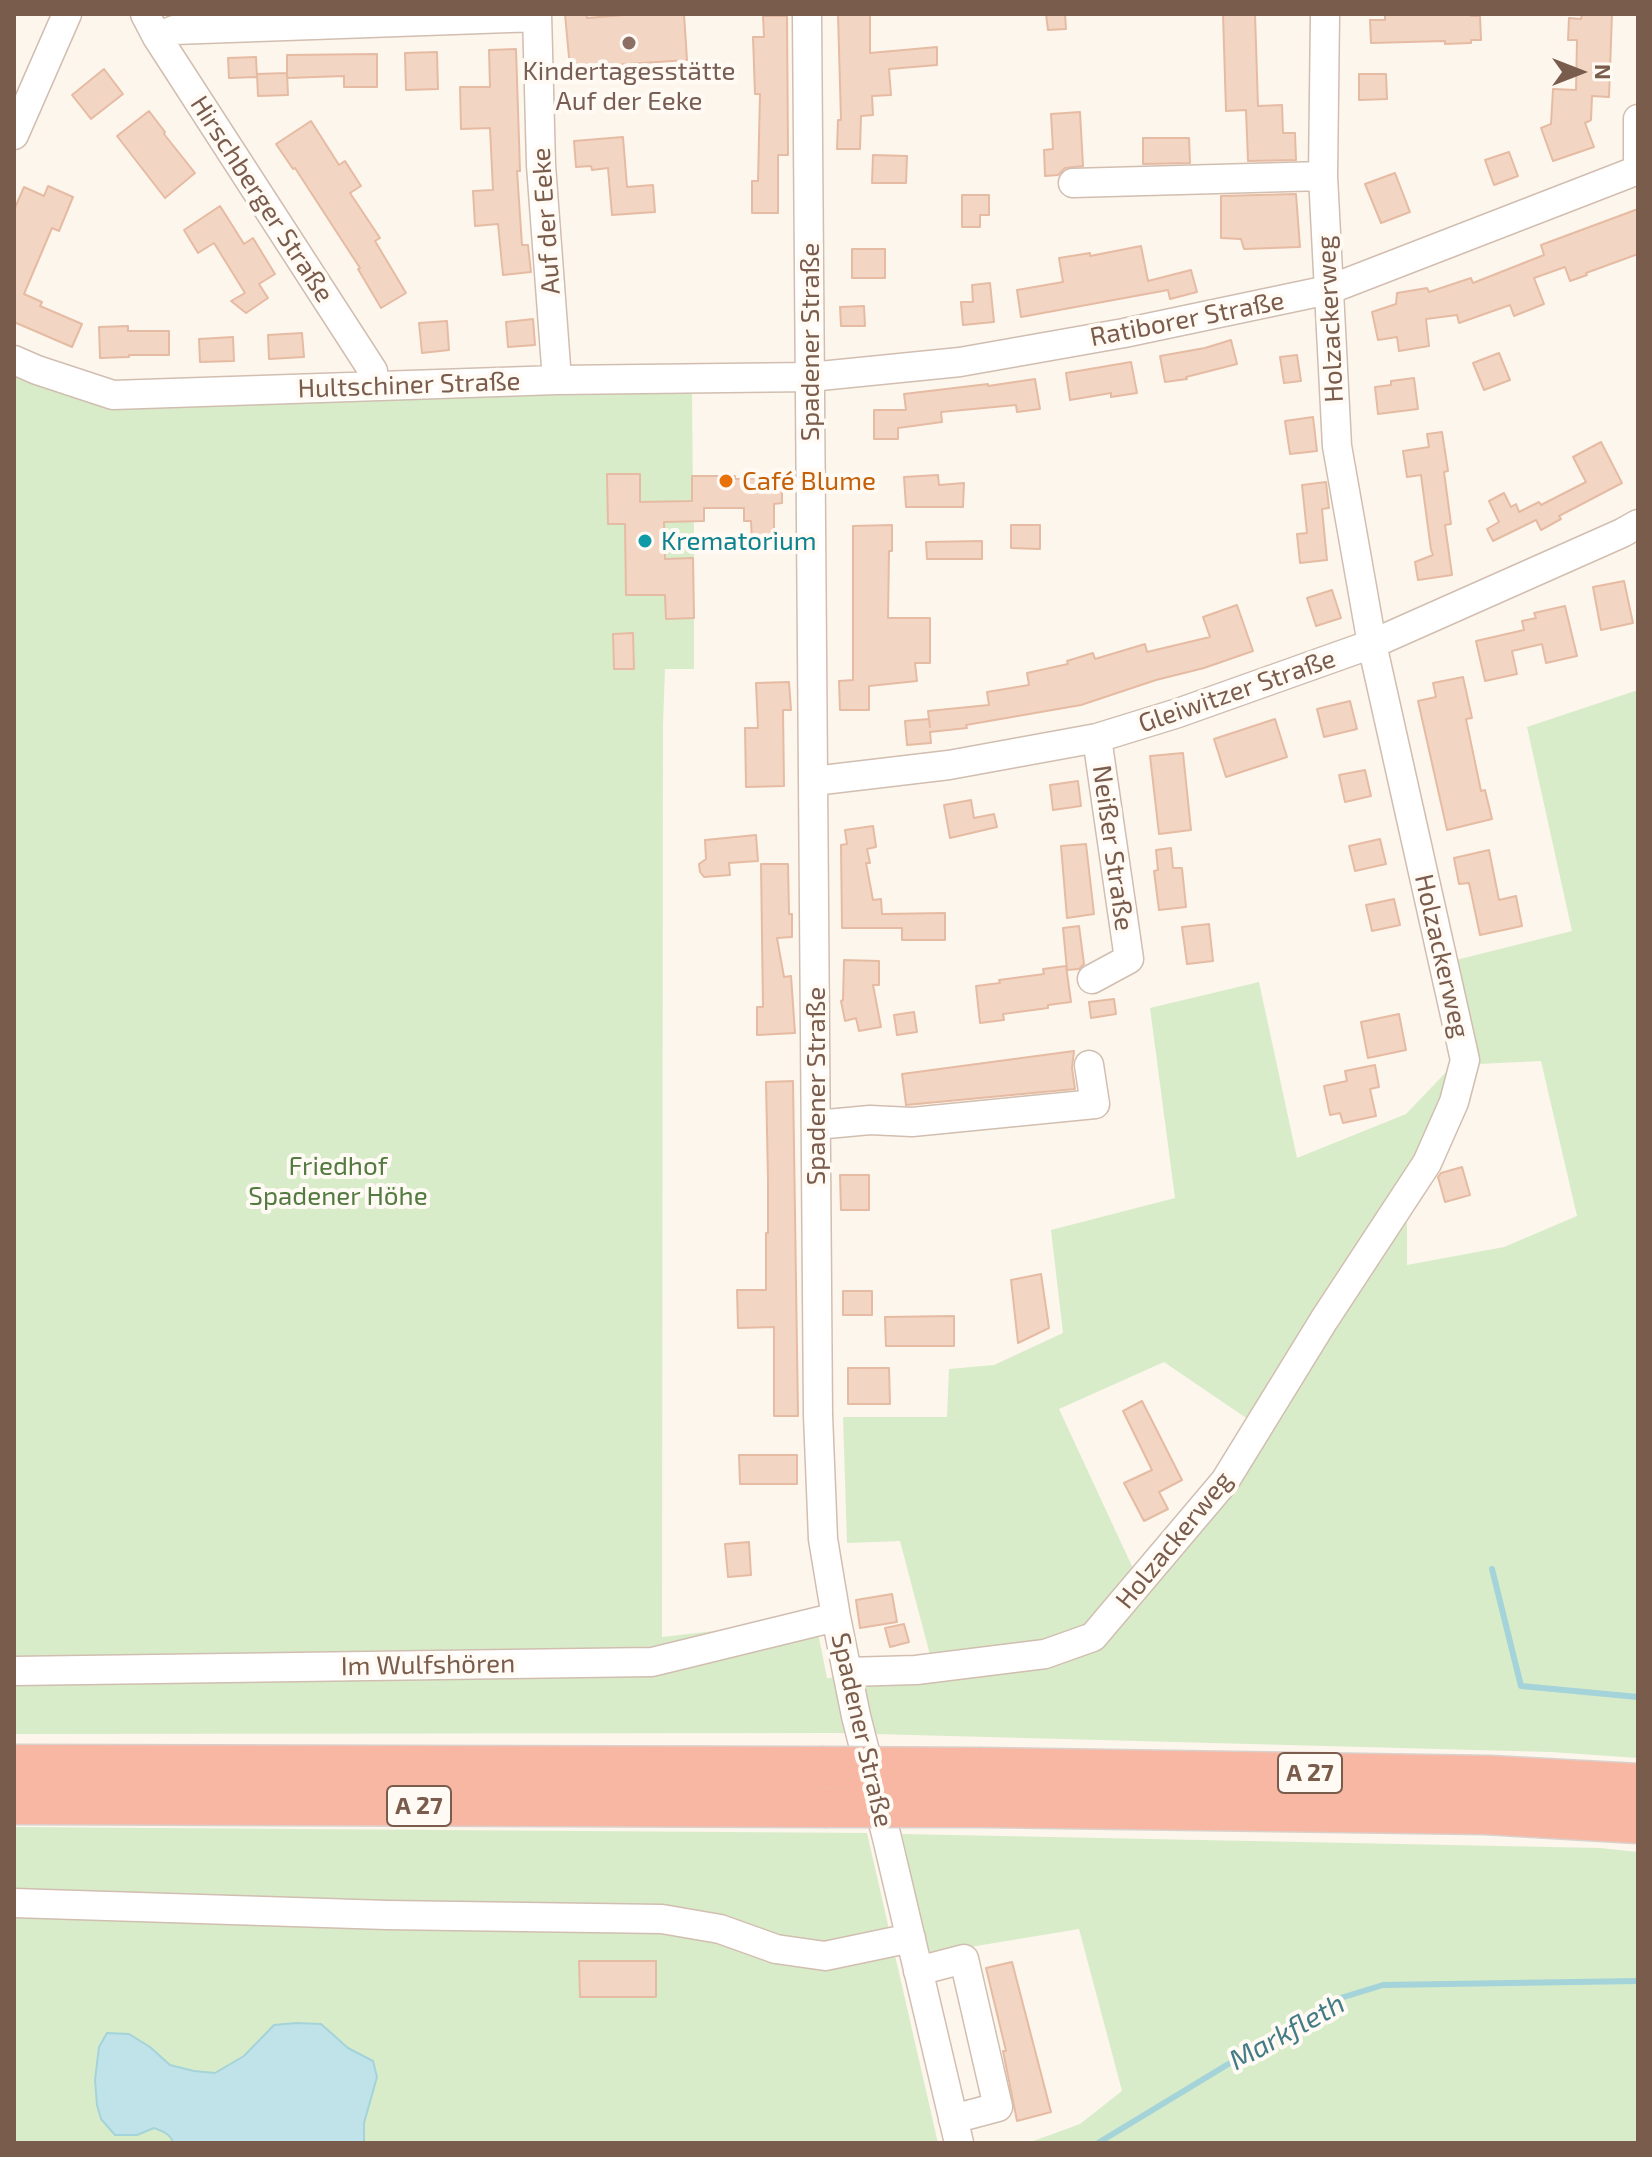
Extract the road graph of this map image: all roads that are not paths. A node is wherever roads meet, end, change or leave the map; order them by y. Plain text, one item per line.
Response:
1 (67, 14) edge
2 (807, 14) edge
3 (1325, 14) edge
4 (537, 15) edge
5 (151, 26) edge
6 (1638, 119) edge
7 (14, 135) edge
8 (1638, 170) edge
9 (1323, 176) junction
10 (1073, 183) dead end
11 (1328, 290) junction
12 (14, 360) edge
13 (810, 377) junction
14 (557, 380) junction
15 (374, 386) junction
16 (1638, 524) edge
17 (1372, 644) junction
18 (1097, 738) junction
19 (814, 781) junction
20 (1092, 979) dead end
21 (1089, 1065) dead end
22 (816, 1125) junction
23 (836, 1617) junction
24 (14, 1671) edge
25 (847, 1672) junction
26 (14, 1765) edge
27 (1638, 1784) edge
28 (14, 1804) edge
29 (1638, 1823) edge
30 (14, 1903) edge
31 (911, 1938) junction
32 (918, 1971) junction
33 (956, 2131) edge

1 - 7 street
2 - 13 street, Spadener Straße
3 - 9 street, Holzackerweg
4 - 5 street
4 - 14 street, Auf der Eeke
5 - 15 street, Hirschberger Straße
6 - 8 street
8 - 11 street, Ratiborer Straße
9 - 10 street
9 - 11 street, Holzackerweg
11 - 13 street, Ratiborer Straße
11 - 17 street, Holzackerweg
12 - 15 street, Hultschiner Straße
13 - 14 street, Hultschiner Straße
13 - 19 street, Spadener Straße
14 - 15 street, Hultschiner Straße
16 - 17 street, Gleiwitzer Straße
17 - 18 street, Gleiwitzer Straße
17 - 25 street, Holzackerweg
18 - 19 street, Gleiwitzer Straße
18 - 20 street, Neißer Straße
19 - 22 street, Spadener Straße
21 - 22 street
22 - 23 street, Spadener Straße
23 - 24 street, Im Wulfshören
23 - 25 street, Spadener Straße
25 - 31 street, Spadener Straße
26 - 27 highway, A 27, bridge
28 - 29 highway, A 27, bridge
30 - 31 street
31 - 32 street, Spadener Straße
32 - 33 street, Spadener Straße
32 - 33 street

